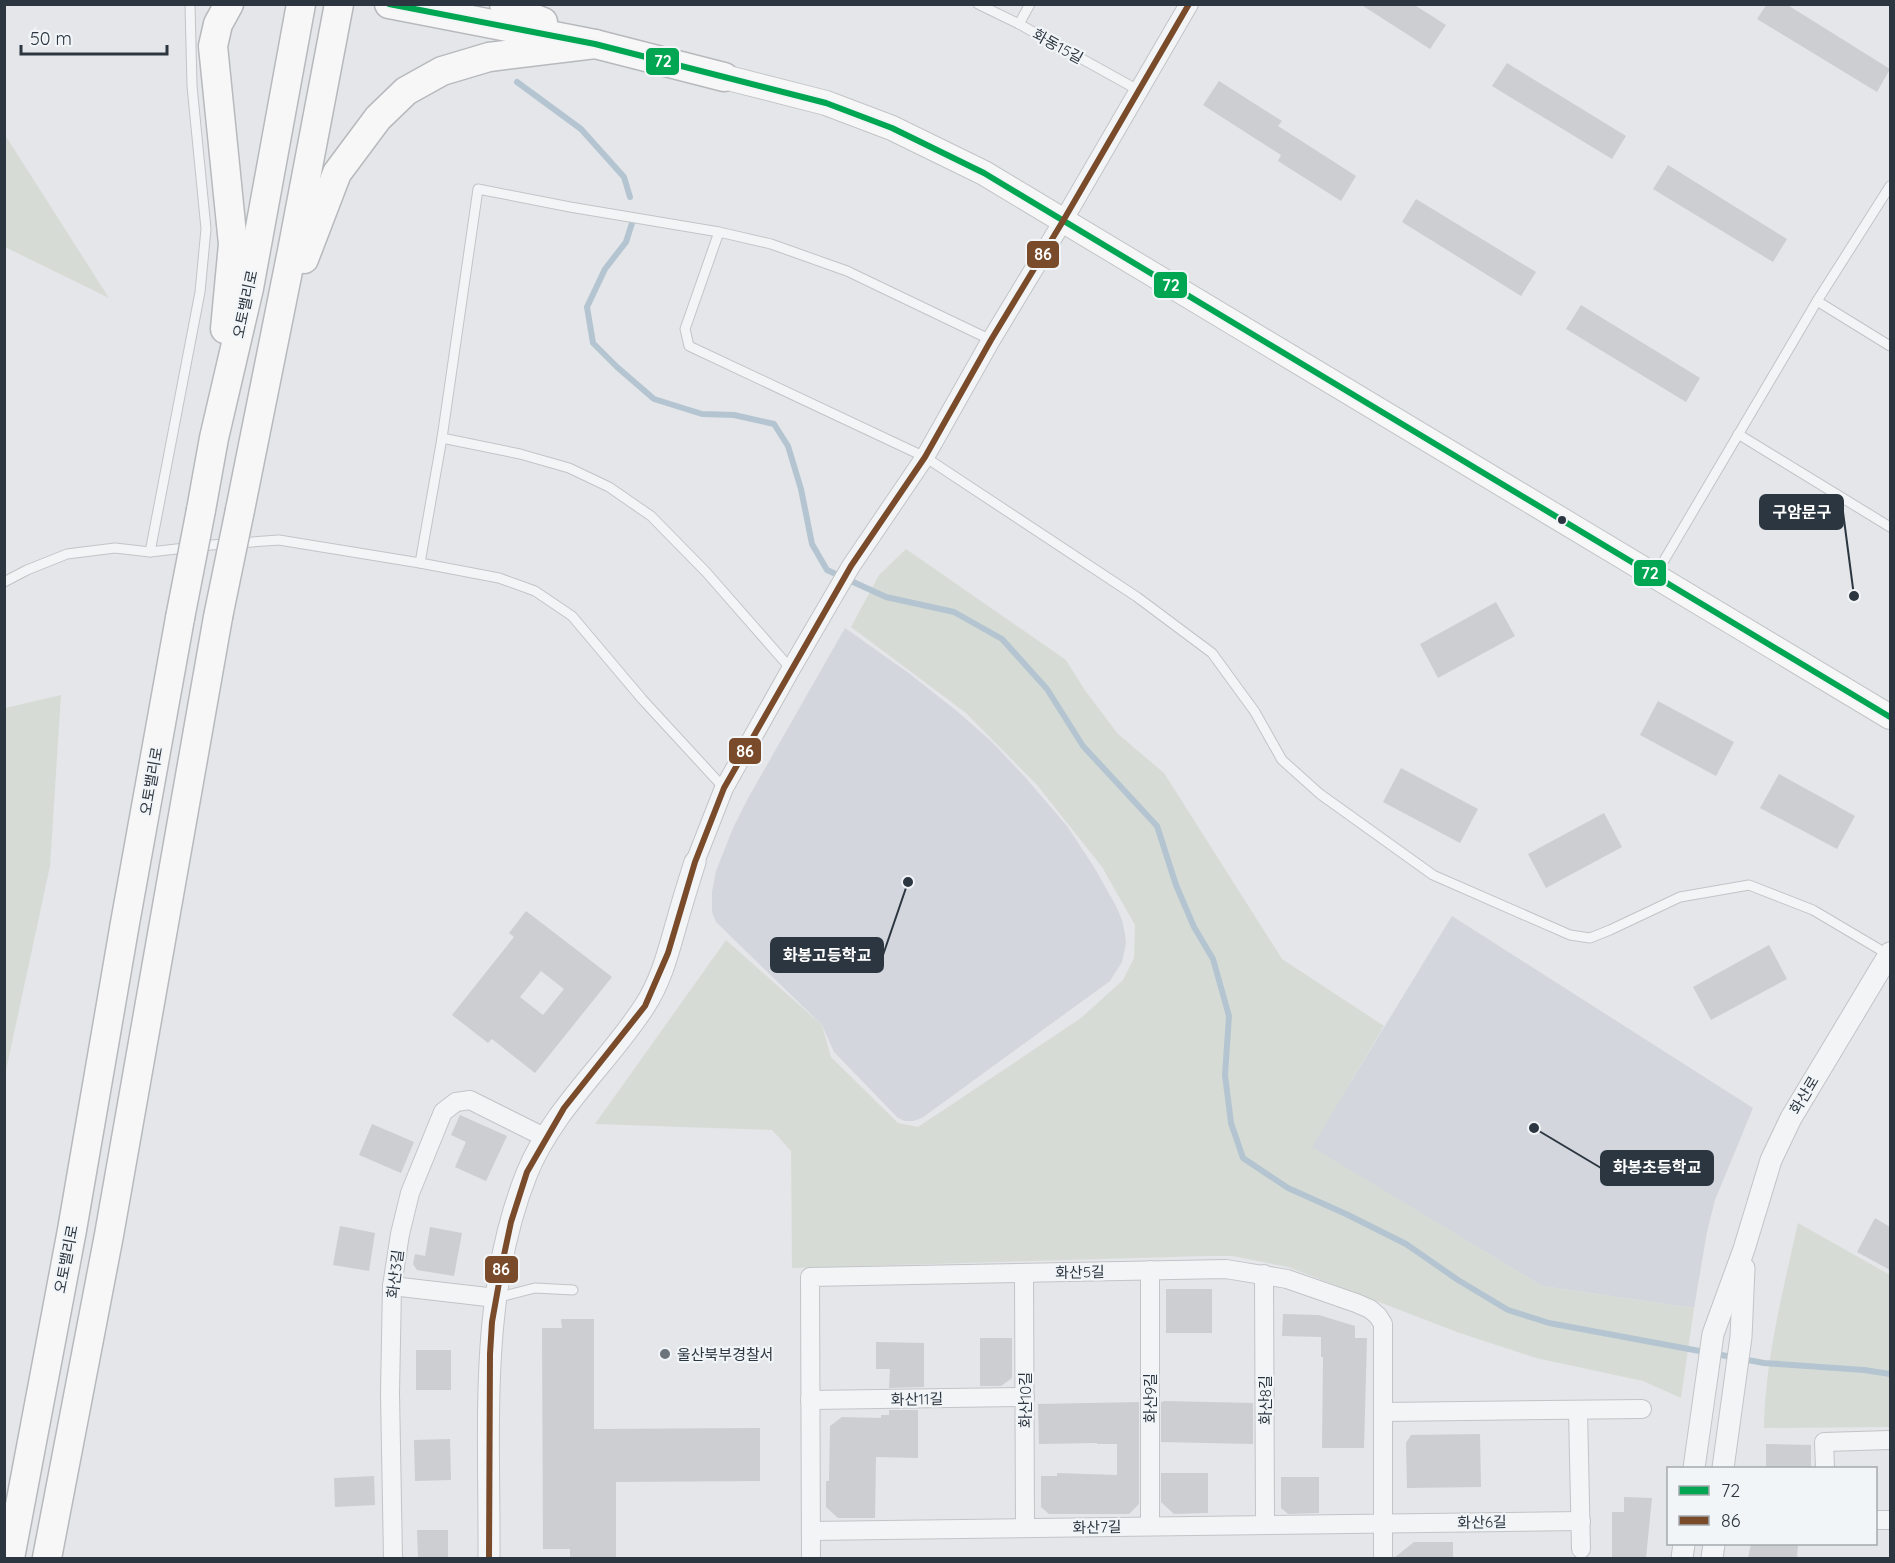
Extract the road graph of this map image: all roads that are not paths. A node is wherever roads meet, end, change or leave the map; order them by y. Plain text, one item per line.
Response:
1 (190, 4) edge
2 (229, 4) edge
3 (389, 4) edge
4 (504, 4) edge
5 (978, 4) edge
6 (1030, 4) edge
7 (1189, 4) edge
8 (299, 15) edge
9 (336, 18) edge
10 (1018, 24) junction
11 (595, 44) junction
12 (724, 77) joint
13 (1138, 90) junction
14 (1890, 186) edge
15 (1063, 221) junction
16 (719, 232) junction
17 (1817, 301) junction
18 (991, 340) junction
19 (1890, 346) edge
20 (272, 352) junction
21 (1738, 434) junction
22 (214, 438) junction
23 (442, 438) junction
24 (924, 457) junction
25 (1890, 527) edge
26 (150, 552) junction
27 (420, 563) junction
28 (1656, 575) junction
29 (4, 582) edge
30 (791, 669) junction
31 (1890, 717) edge
32 (724, 788) junction
33 (695, 862) joint
34 (1890, 954) edge
35 (546, 1138) junction
36 (1744, 1249) junction
37 (1150, 1270) junction
38 (1024, 1273) junction
39 (1264, 1274) junction
40 (392, 1286) junction
41 (573, 1290) dead end
42 (496, 1298) junction
43 (1025, 1397) junction
44 (810, 1400) junction
45 (1642, 1409) dead end
46 (1578, 1410) junction
47 (1383, 1412) junction
48 (1890, 1440) edge
49 (1694, 1467) edge
50 (1723, 1467) edge
51 (1825, 1467) edge
52 (1581, 1521) junction
53 (1383, 1523) junction
54 (1265, 1525) junction
55 (1150, 1526) junction
56 (1025, 1528) junction
57 (811, 1531) junction
58 (1581, 1549) dead end
59 (10, 1558) edge
60 (47, 1558) edge
61 (393, 1558) edge
62 (489, 1558) edge
63 (811, 1558) edge
64 (1383, 1558) edge

1 - 26 lane
2 - 22 highway
3 - 11 highway
4 - 11 highway
5 - 10 lane, 화동15길
6 - 10 lane
7 - 13 street
8 - 22 highway, 오토밸리로
9 - 20 highway
10 - 13 lane, 화동15길
11 - 12 highway
11 - 20 highway
12 - 15 main road
13 - 15 street
14 - 17 lane
15 - 18 street
15 - 28 main road
16 - 18 lane
16 - 23 lane
16 - 24 lane
17 - 19 lane
17 - 21 lane
18 - 24 street
20 - 60 highway, bridge
21 - 25 lane
21 - 28 lane
22 - 59 highway, 오토밸리로, bridge
23 - 27 lane
23 - 30 lane
24 - 30 street
24 - 34 lane
26 - 27 lane
26 - 29 lane
27 - 32 lane
28 - 31 main road
30 - 32 street
32 - 33 street
33 - 35 street
34 - 36 street, 화산로
35 - 40 street, 화산3길
35 - 42 street
36 - 49 street, 화산로
36 - 50 street, 화산로
37 - 38 street, 화산5길
37 - 39 street, 화산5길
37 - 55 street, 화산9길
38 - 43 street, 화산10길
38 - 44 street, 화산5길
39 - 47 street, 화산5길
39 - 54 street, 화산8길
40 - 42 street
40 - 61 street, 화산3길
41 - 42 lane
42 - 62 street
43 - 44 street, 화산11길
43 - 56 street, 화산10길
44 - 57 street, 화산5길
45 - 46 street
46 - 47 street
46 - 52 street
47 - 53 street, 화산5길
48 - 51 street
52 - 53 street, 화산6길
52 - 58 street
53 - 54 street, 화산7길
53 - 64 street, 화산5길
54 - 55 street, 화산7길
55 - 56 street, 화산7길
56 - 57 street, 화산7길
57 - 63 street, 화산5길

